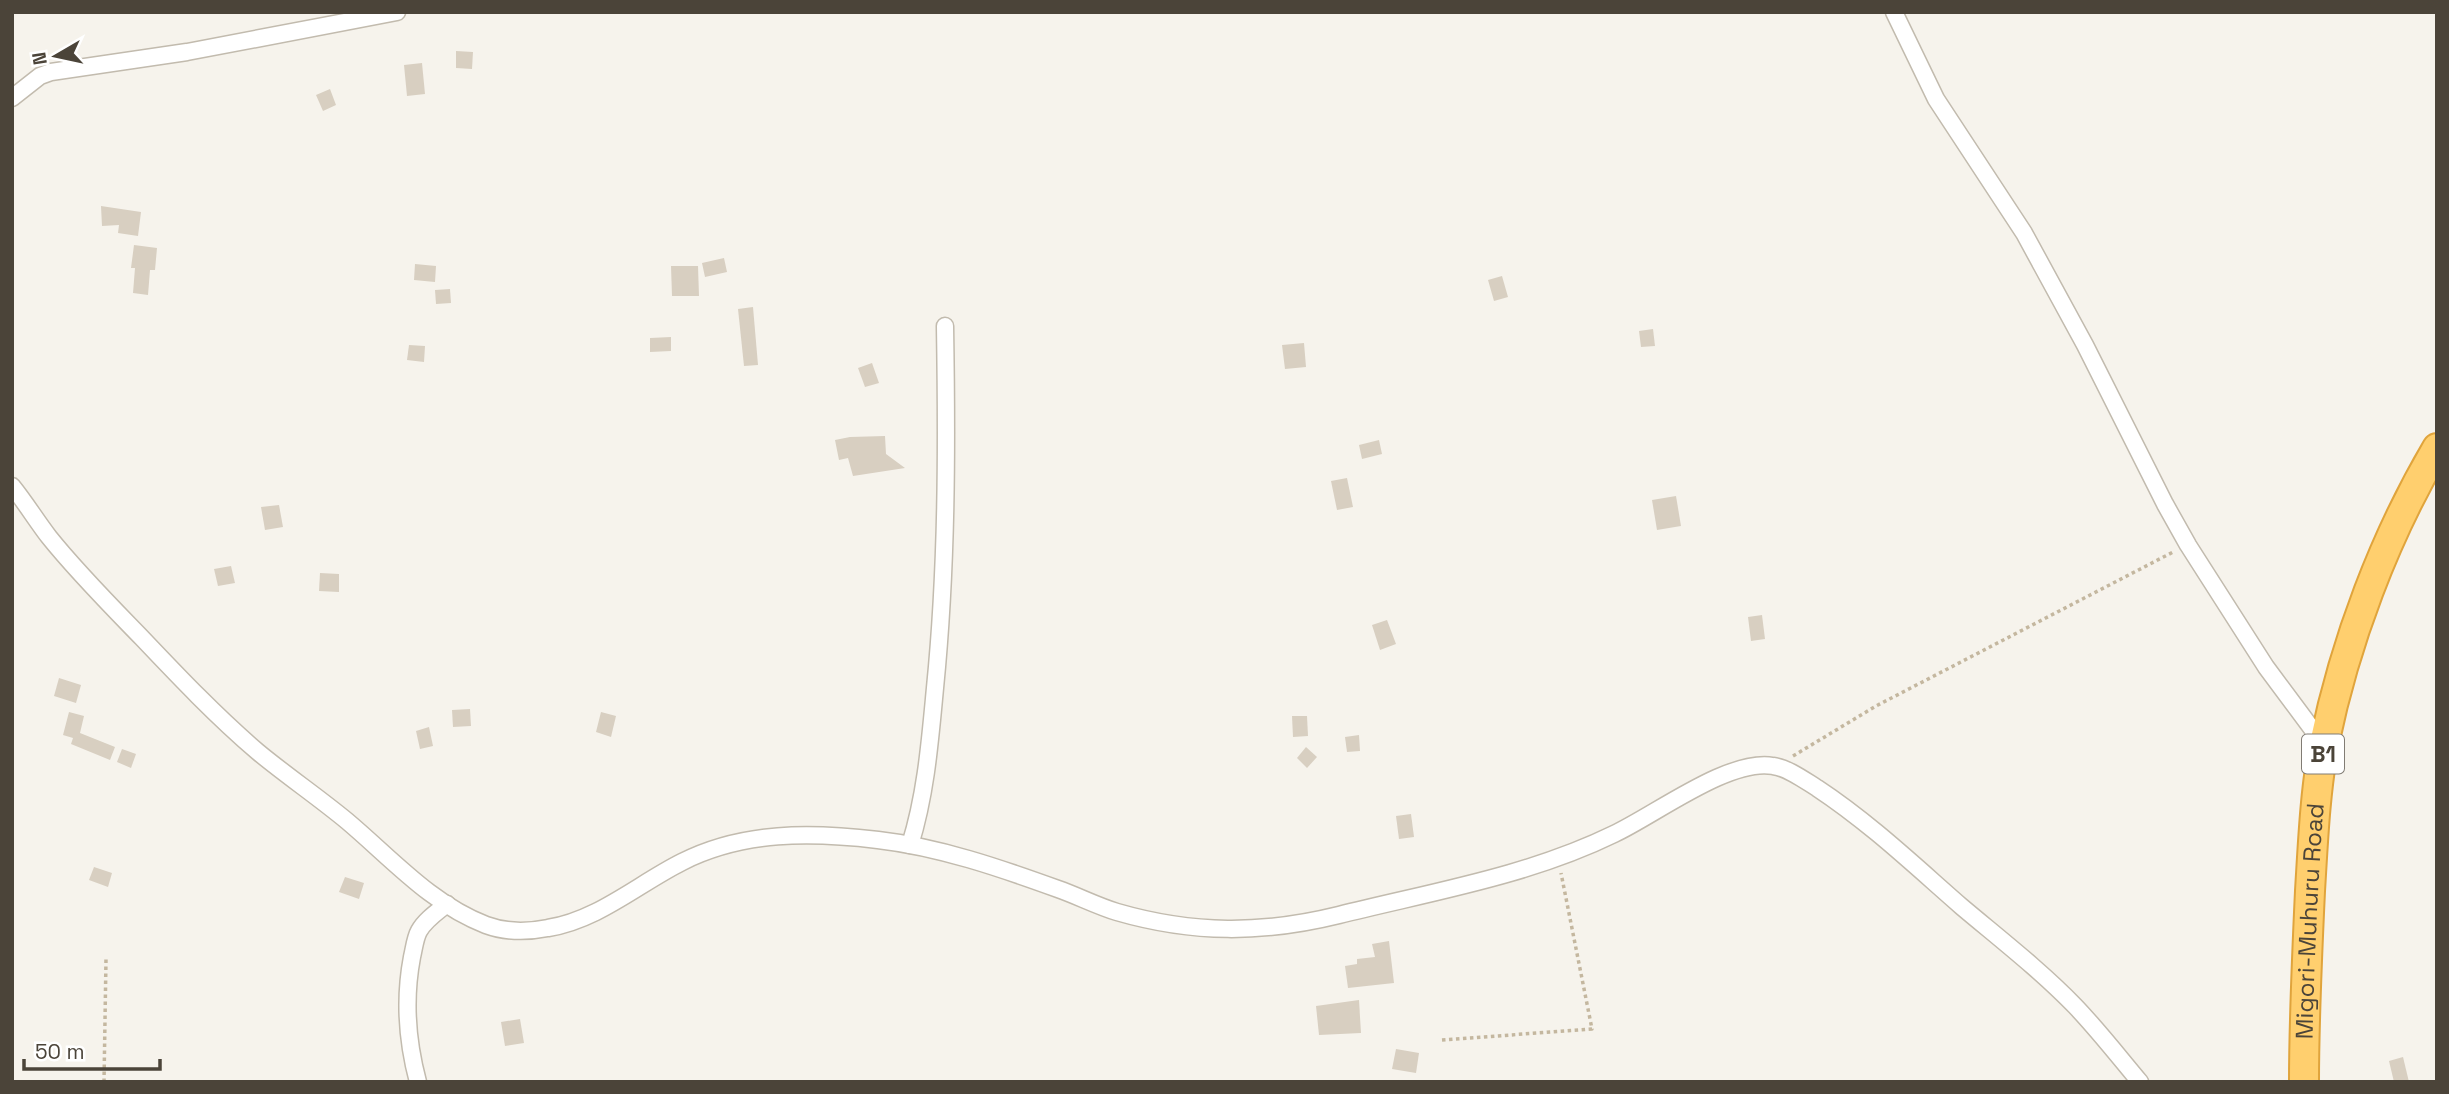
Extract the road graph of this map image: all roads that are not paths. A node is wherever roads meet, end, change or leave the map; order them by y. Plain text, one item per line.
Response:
1 (397, 12) edge
2 (1894, 12) edge
3 (12, 97) edge
4 (945, 326) dead end
5 (2437, 448) edge
6 (12, 486) edge
7 (2324, 745) junction
8 (910, 845) junction
9 (447, 904) junction
10 (418, 1082) edge
11 (2140, 1082) edge
12 (2304, 1082) edge

1 - 3 street
2 - 7 street
4 - 8 street
5 - 7 highway, Migori-Muhuru Road / B1
6 - 9 street
7 - 12 highway, Migori-Muhuru Road / B1
8 - 9 street
8 - 11 street
9 - 10 street

